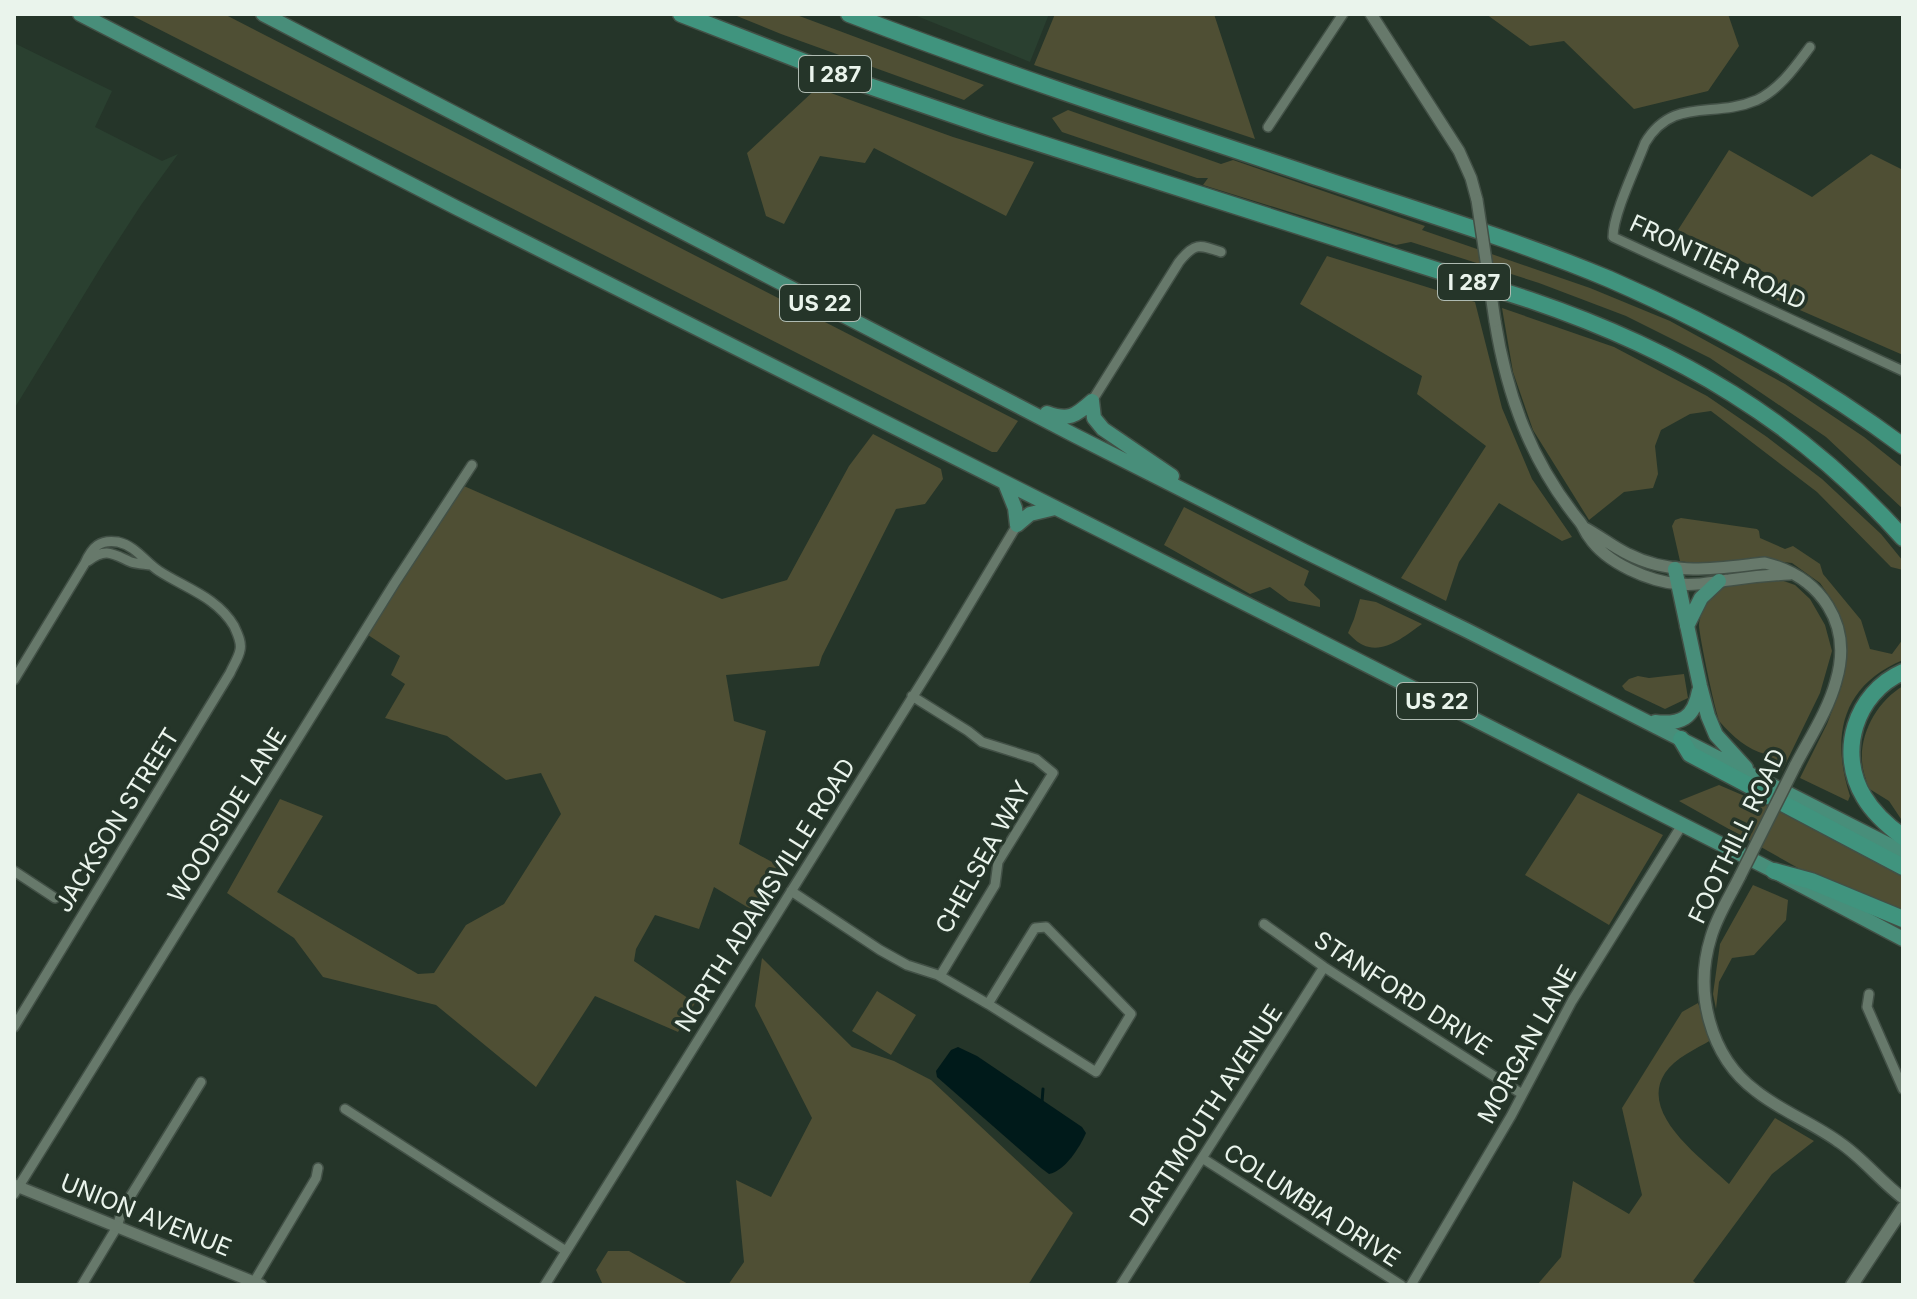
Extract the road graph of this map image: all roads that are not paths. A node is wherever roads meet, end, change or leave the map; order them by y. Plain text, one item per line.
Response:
1 (80, 14) edge
2 (263, 14) edge
3 (681, 14) edge
4 (849, 14) edge
5 (1343, 14) edge
6 (1371, 14) edge
7 (1810, 47) dead end
8 (1268, 127) dead end
9 (1221, 252) dead end
10 (1903, 371) edge
11 (1001, 397) junction
12 (1092, 401) junction
13 (1903, 446) edge
14 (472, 465) dead end
15 (1005, 483) junction
16 (1205, 501) junction
17 (1055, 508) junction
18 (1017, 525) junction
19 (1903, 538) edge
20 (1790, 574) junction
21 (1677, 577) junction
22 (1719, 581) junction
23 (1687, 626) junction
24 (1903, 672) edge
25 (14, 680) edge
26 (1700, 686) junction
27 (912, 696) junction
28 (1637, 717) junction
29 (1681, 739) junction
30 (1752, 776) junction
31 (1682, 825) junction
32 (1903, 837) edge
33 (1903, 852) edge
34 (1903, 867) edge
35 (14, 871) edge
36 (1774, 871) junction
37 (791, 891) junction
38 (55, 898) dead end
39 (1903, 919) edge
40 (1264, 924) dead end
41 (1903, 939) edge
42 (1324, 967) junction
43 (940, 976) junction
44 (1869, 994) dead end
45 (988, 1004) junction
46 (14, 1027) edge
47 (201, 1082) dead end
48 (1903, 1089) edge
49 (1522, 1094) junction
50 (345, 1109) dead end
51 (1202, 1158) junction
52 (318, 1168) dead end
53 (15, 1189) edge
54 (1903, 1198) edge
55 (1903, 1208) edge
56 (117, 1227) junction
57 (566, 1251) junction
58 (248, 1282) edge
59 (82, 1285) edge
60 (545, 1285) edge
61 (1121, 1285) edge
62 (1401, 1285) edge
63 (1411, 1285) edge
64 (1852, 1285) edge

1 - 15 highway, US 22
2 - 11 highway, US 22
3 - 19 highway, I 287
4 - 13 highway, I 287
5 - 8 street
6 - 21 street, FOOTHILL ROAD, bridge
7 - 10 street, FRONTIER ROAD
9 - 12 street
11 - 12 highway
11 - 16 highway, US 22
12 - 16 highway
14 - 53 street, WOODSIDE LANE
15 - 17 highway, US 22
15 - 18 highway
16 - 28 highway, US 22
17 - 18 highway
17 - 31 highway, US 22
18 - 27 street, NORTH ADAMSVILLE ROAD
20 - 21 street, FOOTHILL ROAD
20 - 22 street, FOOTHILL ROAD
20 - 54 street, FOOTHILL ROAD, bridge
21 - 22 street, FOOTHILL ROAD
21 - 23 highway
22 - 23 highway
23 - 26 highway
24 - 32 highway
25 - 46 street, JACKSON STREET
26 - 28 highway
26 - 30 highway
27 - 37 street, NORTH ADAMSVILLE ROAD
27 - 43 street, CHELSEA WAY
28 - 29 highway, US 22
29 - 30 highway, US 22
29 - 34 highway
30 - 33 highway, US 22
31 - 36 highway, US 22
31 - 49 street, MORGAN LANE
35 - 38 street
36 - 39 highway
36 - 41 highway, US 22
37 - 43 street
37 - 57 street, NORTH ADAMSVILLE ROAD
40 - 42 street, STANFORD DRIVE
42 - 49 street, STANFORD DRIVE
42 - 51 street, DARTMOUTH AVENUE
43 - 45 street
44 - 48 street
45 - 45 street
47 - 56 street
49 - 63 street, MORGAN LANE
50 - 57 street
51 - 61 street, DARTMOUTH AVENUE
51 - 62 street, COLUMBIA DRIVE
52 - 58 street
53 - 56 street, UNION AVENUE
55 - 64 main road
56 - 58 street, UNION AVENUE
56 - 59 street
57 - 60 street, NORTH ADAMSVILLE ROAD

